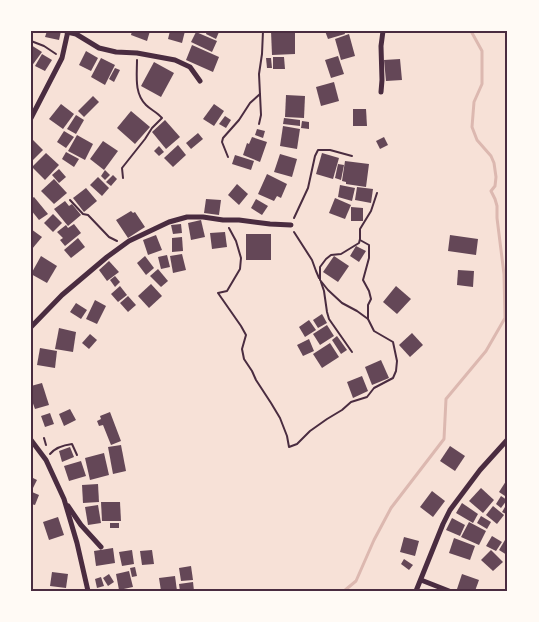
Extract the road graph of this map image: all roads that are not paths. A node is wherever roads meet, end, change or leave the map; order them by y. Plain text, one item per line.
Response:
1 (382, 31) edge
2 (68, 32) edge
3 (200, 81) dead end
4 (381, 92) dead end
5 (31, 118) edge
6 (291, 225) road end
7 (31, 327) edge
8 (508, 439) edge
9 (31, 440) edge
10 (64, 499) junction
11 (101, 547) dead end
12 (421, 580) junction
13 (88, 591) edge
14 (416, 591) edge
15 (449, 591) edge

1 - 4 street
2 - 3 street
2 - 5 street
6 - 7 street
8 - 12 street
9 - 10 street
10 - 11 street
10 - 13 street
12 - 14 street
12 - 15 street

